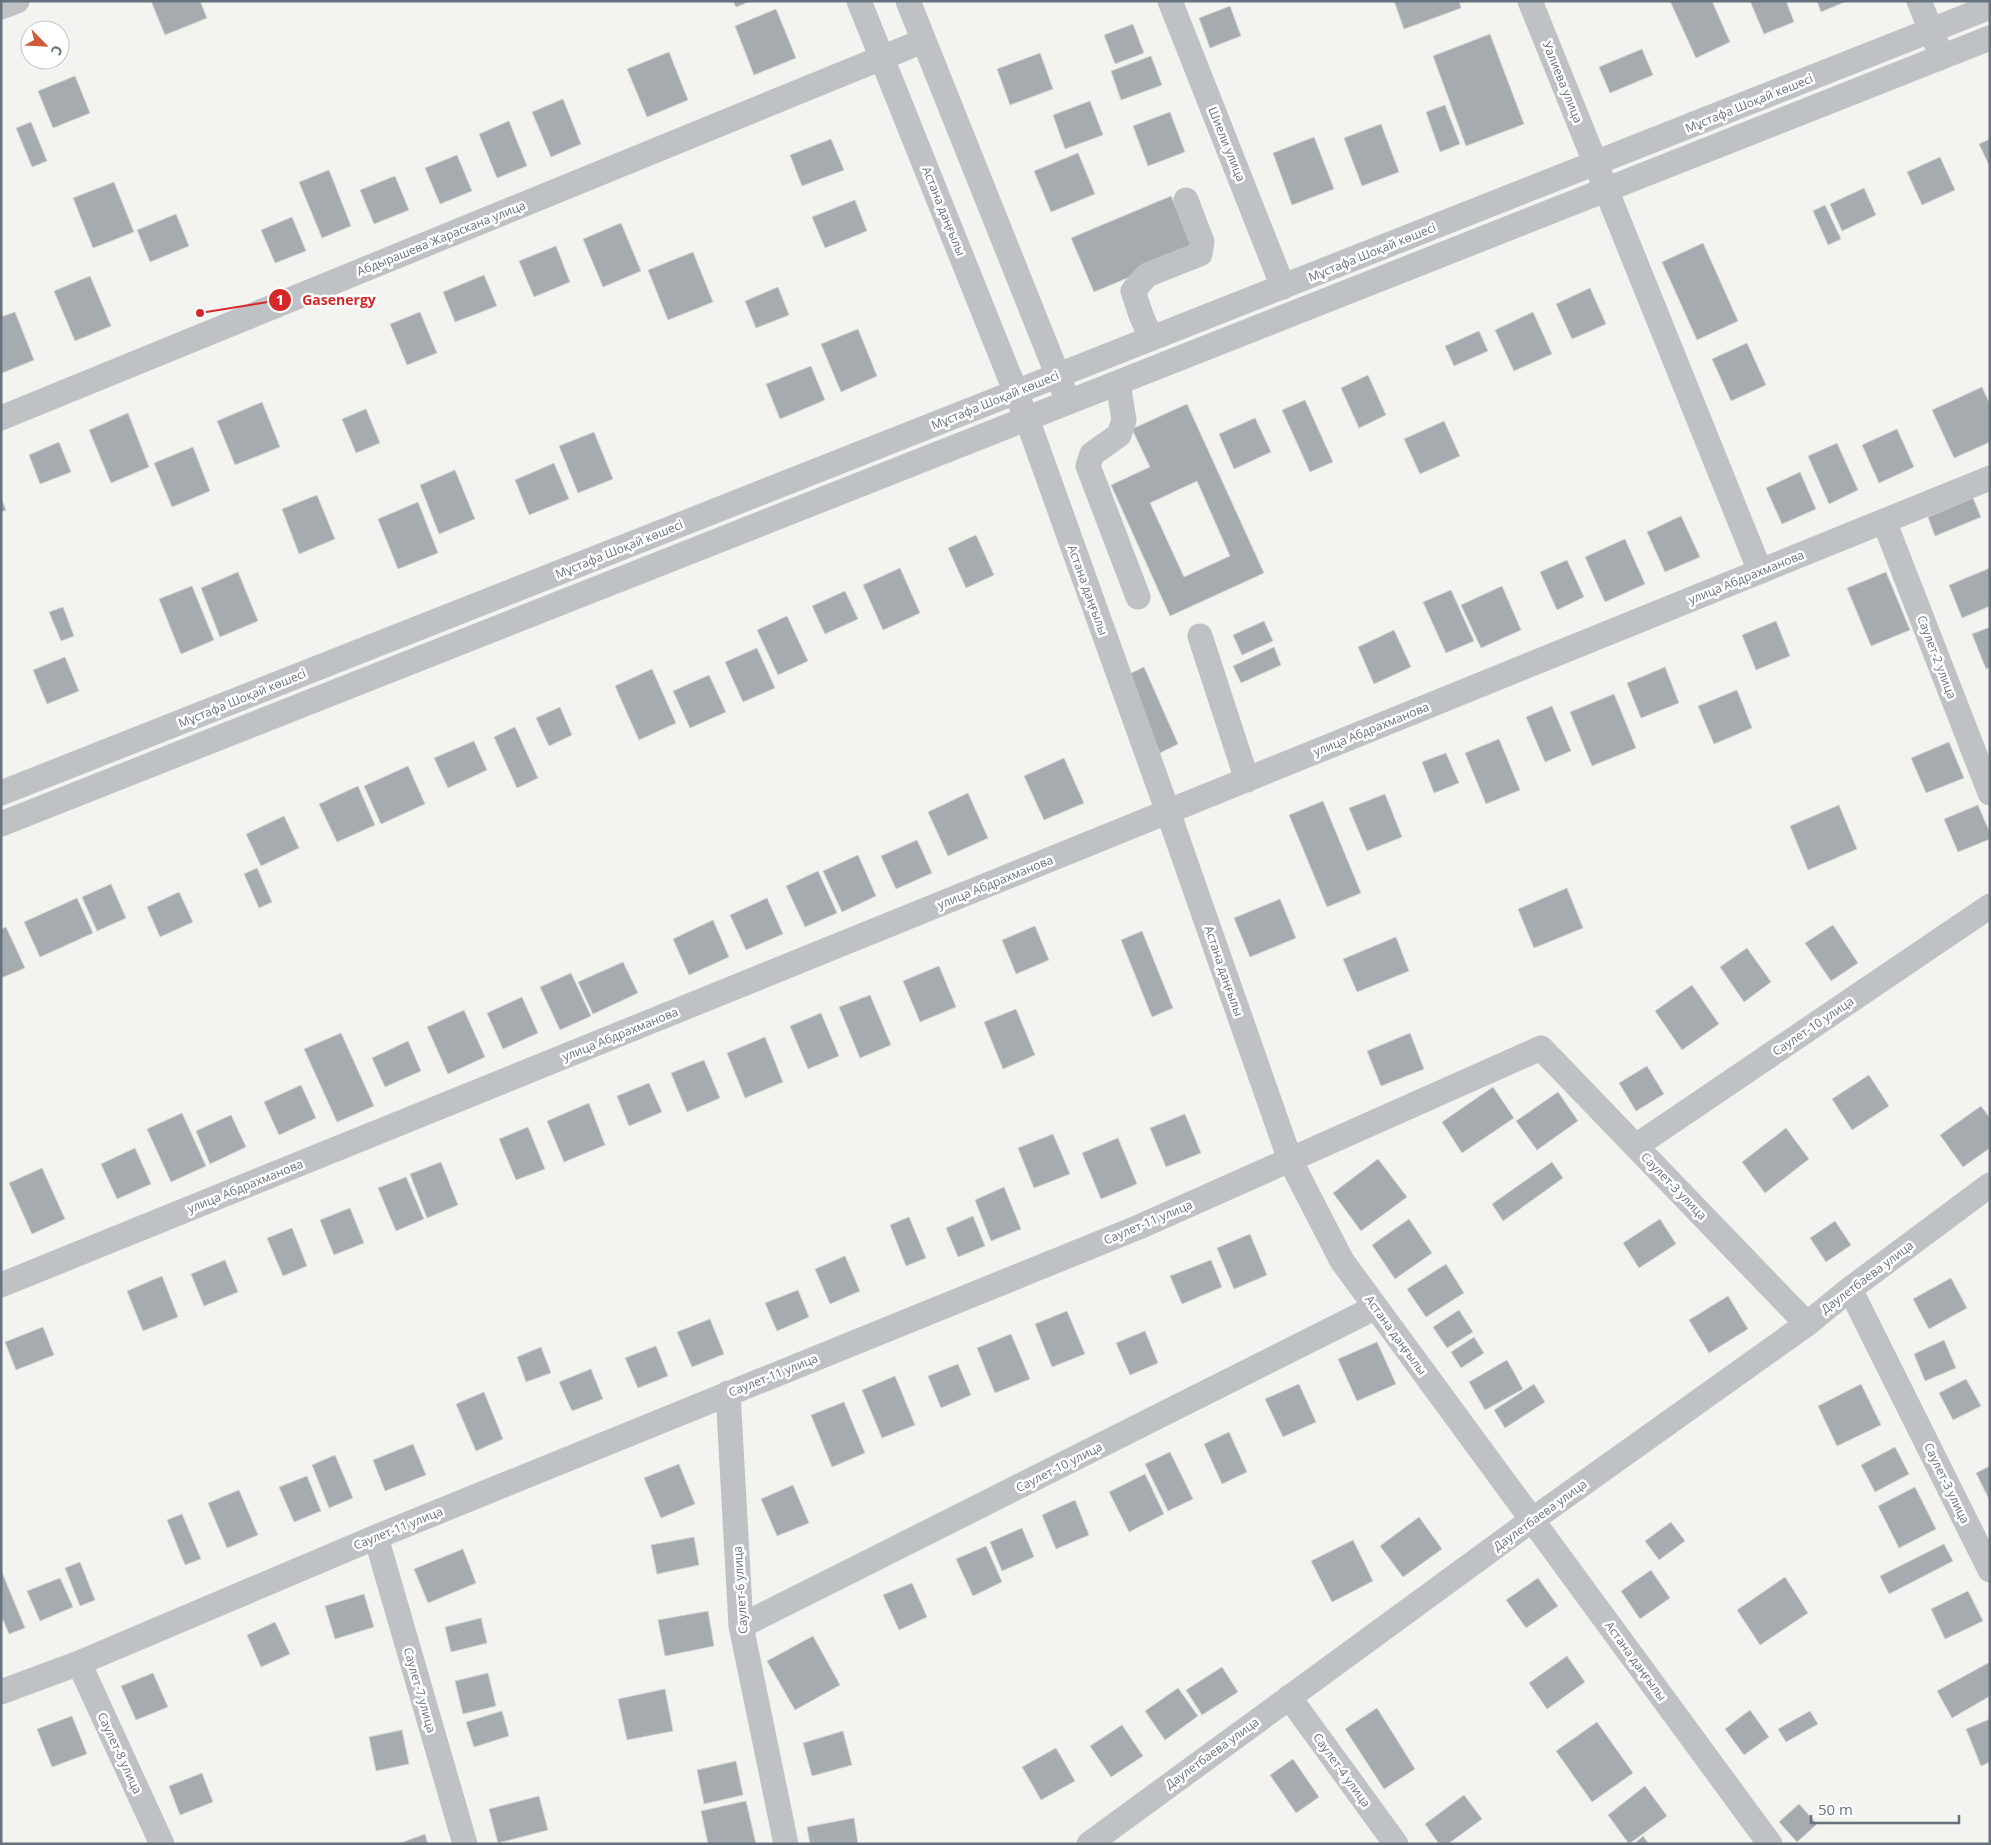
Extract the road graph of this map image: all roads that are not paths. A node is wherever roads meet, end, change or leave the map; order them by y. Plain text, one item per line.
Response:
1 (17, 1) edge
2 (859, 1) edge
3 (908, 1) edge
4 (1170, 1) edge
5 (1530, 1) edge
6 (1920, 1) edge
7 (1, 7) edge
8 (1990, 7) edge
9 (1932, 30) junction
10 (1990, 38) edge
11 (923, 41) junction
12 (882, 57) junction
13 (1942, 57) junction
14 (1596, 163) junction
15 (1607, 190) junction
16 (1186, 200) dead end
17 (1283, 287) junction
18 (1151, 338) junction
19 (1058, 376) junction
20 (1118, 383) junction
21 (1016, 392) junction
22 (1068, 403) junction
23 (1, 418) edge
24 (1027, 419) junction
25 (1990, 478) edge
26 (1884, 521) junction
27 (1760, 571) junction
28 (1138, 597) dead end
29 (1200, 636) dead end
30 (1247, 780) junction
31 (1, 793) edge
32 (1990, 793) edge
33 (1168, 812) junction
34 (1, 824) edge
35 (1990, 906) edge
36 (1541, 1048) joint
37 (1636, 1146) junction
38 (1290, 1160) junction
39 (1990, 1185) edge
40 (1, 1286) edge
41 (1850, 1289) junction
42 (1376, 1307) junction
43 (1807, 1324) junction
44 (728, 1393) junction
45 (1532, 1520) junction
46 (376, 1537) junction
47 (1990, 1570) edge
48 (741, 1626) junction
49 (79, 1663) junction
50 (1, 1692) edge
51 (1289, 1697) junction
52 (1093, 1842) edge
53 (162, 1844) edge
54 (465, 1844) edge
55 (786, 1844) edge
56 (1396, 1844) edge
57 (1770, 1844) edge

1 - 7 street
2 - 12 street, Астана даңғылы
3 - 11 street
4 - 17 street, Шиели улица
5 - 14 street, Уалиева улица
6 - 9 street
8 - 9 street, Мұстафа Шоқай көшесі
9 - 13 street
9 - 14 street, Мұстафа Шоқай көшесі
10 - 13 street
11 - 12 street, Абдырашева Жараскана улица
11 - 19 street
12 - 21 street, Астана даңғылы
12 - 23 street, Абдырашева Жараскана улица
13 - 15 street
14 - 15 street, Уалиева улица
14 - 17 street, Мұстафа Шоқай көшесі
15 - 20 street
15 - 27 street, Уалиева улица
16 - 18 street
17 - 18 street, Мұстафа Шоқай көшесі
18 - 19 street, Мұстафа Шоқай көшесі
19 - 21 street, Мұстафа Шоқай көшесі
19 - 22 street
20 - 22 street
20 - 28 street
21 - 24 street, Астана даңғылы
21 - 31 street, Мұстафа Шоқай көшесі
22 - 24 street
24 - 33 street, Астана даңғылы
24 - 34 street
25 - 26 street, улица Абдрахманова
26 - 27 street, улица Абдрахманова
26 - 32 street, Саулет-2 улица
27 - 30 street, улица Абдрахманова
29 - 30 street
30 - 33 street, улица Абдрахманова
33 - 38 street, Астана даңғылы
33 - 40 street, улица Абдрахманова
35 - 37 street, Саулет-10 улица
36 - 37 street, Саулет-3 улица
36 - 38 street, Саулет-11 улица
37 - 43 street, Саулет-3 улица
38 - 42 street, Астана даңғылы
38 - 44 street, Саулет-11 улица
39 - 41 street, Даулетбаева улица
41 - 43 street, Даулетбаева улица
41 - 47 street, Саулет-3 улица
42 - 45 street, Астана даңғылы
42 - 48 street, Саулет-10 улица
43 - 45 street, Даулетбаева улица
44 - 46 street, Саулет-11 улица
44 - 48 street, Саулет-6 улица
45 - 51 street, Даулетбаева улица
45 - 57 street, Астана даңғылы
46 - 49 street, Саулет-11 улица
46 - 54 street, Саулет-7 улица
48 - 55 street, Саулет-6 улица
49 - 50 street, Саулет-11 улица
49 - 53 street, Саулет-8 улица
51 - 52 street, Даулетбаева улица
51 - 56 street, Саулет-4 улица

